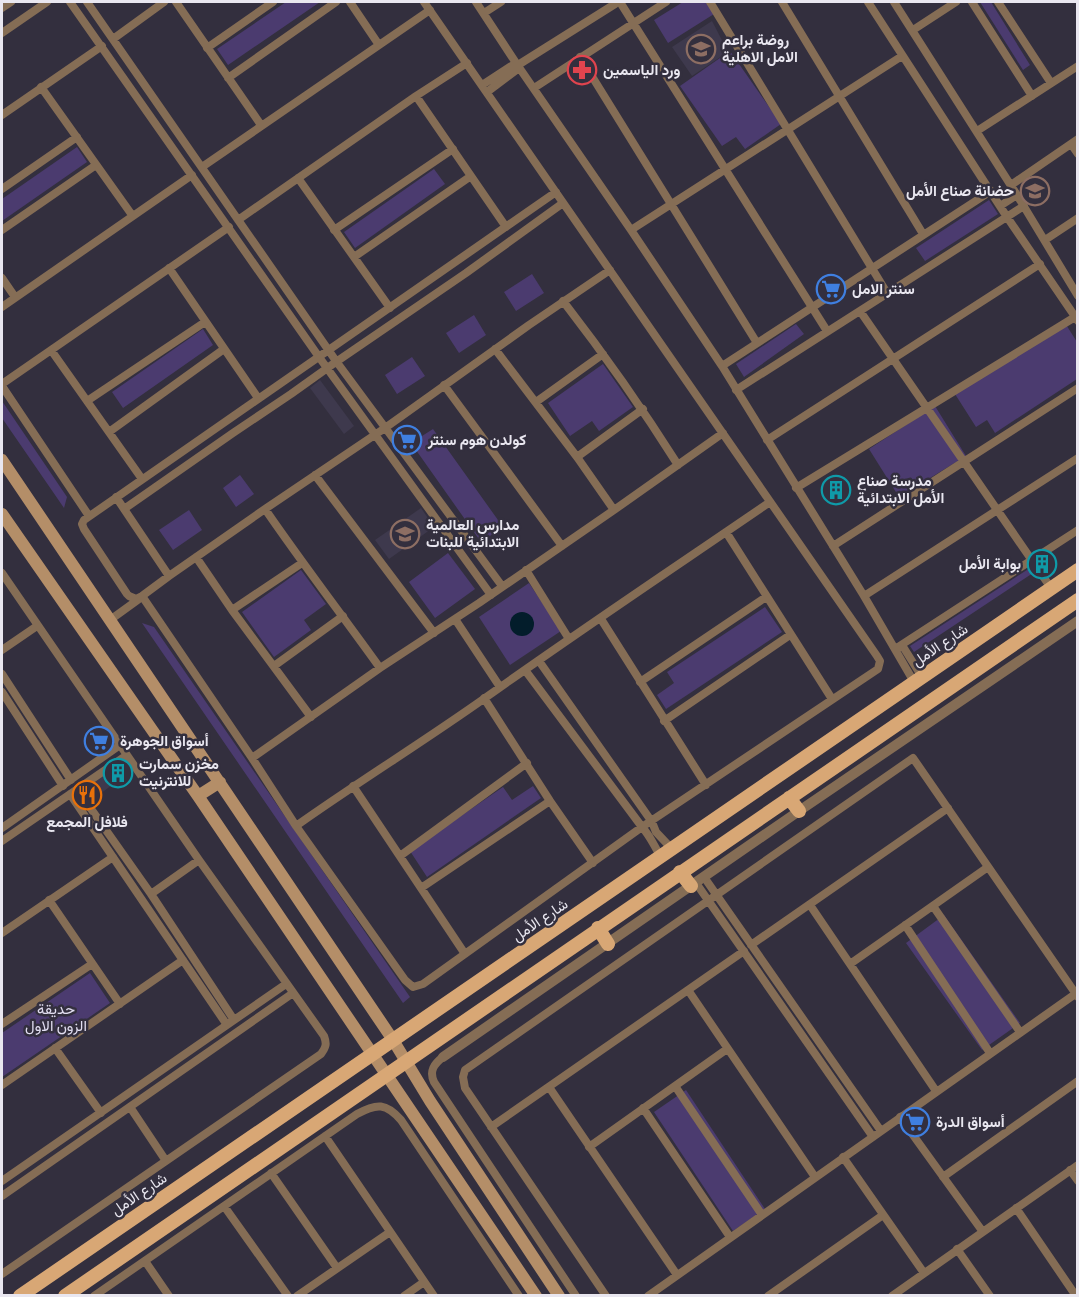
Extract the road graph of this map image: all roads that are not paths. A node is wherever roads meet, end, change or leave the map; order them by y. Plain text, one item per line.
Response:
1 (11, 2) edge
2 (47, 2) edge
3 (70, 2) edge
4 (87, 2) edge
5 (164, 2) edge
6 (176, 2) edge
7 (273, 2) edge
8 (336, 2) edge
9 (350, 2) edge
10 (424, 2) edge
11 (476, 2) edge
12 (501, 2) edge
13 (618, 2) edge
14 (666, 2) edge
15 (710, 2) edge
16 (782, 2) edge
17 (868, 2) edge
18 (894, 2) edge
19 (956, 2) edge
20 (972, 2) edge
21 (998, 2) edge
22 (2, 8) edge
23 (430, 9) junction
24 (484, 13) junction
25 (633, 23) junction
26 (913, 30) junction
27 (2, 33) edge
28 (113, 39) junction
29 (379, 45) junction
30 (102, 46) junction
31 (207, 48) junction
32 (902, 56) junction
33 (580, 57) junction
34 (466, 63) junction
35 (518, 65) junction
36 (1077, 66) edge
37 (228, 78) junction
38 (1051, 83) junction
39 (41, 87) junction
40 (484, 88) junction
41 (534, 88) junction
42 (416, 96) junction
43 (839, 96) junction
44 (1032, 96) junction
45 (2, 115) edge
46 (261, 125) junction
47 (787, 129) junction
48 (977, 131) junction
49 (77, 137) junction
50 (1074, 142) edge
51 (453, 149) junction
52 (1077, 154) edge
53 (96, 165) junction
54 (202, 167) junction
55 (726, 170) junction
56 (192, 175) junction
57 (471, 176) junction
58 (298, 178) junction
59 (1011, 185) junction
60 (2, 189) edge
61 (991, 191) junction
62 (556, 192) junction
63 (1017, 195) junction
64 (563, 202) junction
65 (671, 204) junction
66 (1000, 206) junction
67 (1024, 206) junction
68 (132, 215) junction
69 (1007, 217) junction
70 (1077, 218) edge
71 (238, 220) junction
72 (229, 227) junction
73 (506, 227) junction
74 (2, 230) edge
75 (334, 230) junction
76 (631, 230) junction
77 (923, 234) junction
78 (1045, 240) junction
79 (354, 257) junction
80 (1040, 264) junction
81 (169, 268) junction
82 (872, 268) junction
83 (610, 270) junction
84 (2, 278) edge
85 (887, 293) junction
86 (1077, 295) edge
87 (15, 297) junction
88 (563, 301) junction
89 (2, 307) edge
90 (812, 307) junction
91 (390, 308) junction
92 (860, 310) junction
93 (1076, 319) edge
94 (205, 322) junction
95 (827, 332) junction
96 (757, 344) junction
97 (224, 349) junction
98 (495, 349) junction
99 (51, 350) junction
100 (329, 350) junction
101 (603, 354) junction
102 (318, 357) junction
103 (894, 359) junction
104 (336, 361) junction
105 (722, 366) junction
106 (327, 368) junction
107 (2, 385) edge
108 (444, 385) junction
109 (1077, 388) edge
110 (736, 390) junction
111 (258, 398) junction
112 (87, 401) junction
113 (536, 402) junction
114 (927, 408) junction
115 (643, 410) junction
116 (385, 428) junction
117 (109, 432) junction
118 (723, 433) junction
119 (375, 434) junction
120 (767, 440) junction
121 (577, 457) junction
122 (1077, 458) edge
123 (2, 460) edge
124 (964, 461) junction
125 (678, 465) junction
126 (315, 475) junction
127 (142, 479) junction
128 (796, 488) junction
129 (116, 497) junction
130 (771, 502) junction
131 (124, 509) junction
132 (265, 509) junction
133 (997, 509) junction
134 (614, 510) junction
135 (2, 514) edge
136 (89, 516) junction
137 (1077, 530) edge
138 (726, 532) junction
139 (561, 546) junction
140 (833, 546) junction
141 (196, 557) junction
142 (1031, 559) junction
143 (302, 563) junction
144 (526, 570) junction
145 (1077, 570) edge
146 (2, 573) edge
147 (169, 576) junction
148 (502, 586) junction
149 (1052, 588) junction
150 (491, 594) junction
151 (864, 596) junction
152 (141, 597) junction
153 (766, 597) junction
154 (1077, 600) edge
155 (232, 610) junction
156 (343, 616) junction
157 (455, 619) junction
158 (601, 619) junction
159 (110, 620) junction
160 (1077, 621) edge
161 (37, 626) junction
162 (434, 633) junction
163 (790, 634) junction
164 (569, 639) junction
165 (898, 647) junction
166 (2, 650) edge
167 (539, 661) junction
168 (274, 666) junction
169 (380, 668) junction
170 (525, 670) junction
171 (2, 674) edge
172 (918, 680) junction
173 (640, 682) junction
174 (500, 687) junction
175 (2, 692) edge
176 (484, 698) junction
177 (832, 699) junction
178 (311, 717) junction
179 (664, 721) junction
180 (829, 741) junction
181 (120, 746) junction
182 (127, 755) junction
183 (252, 758) junction
184 (842, 761) junction
185 (527, 763) junction
186 (67, 782) junction
187 (220, 782) junction
188 (706, 785) junction
189 (353, 786) junction
190 (74, 791) junction
191 (198, 796) junction
192 (789, 798) junction
193 (550, 801) junction
194 (948, 808) junction
195 (799, 811) junction
196 (652, 822) junction
197 (296, 826) junction
198 (642, 827) junction
199 (2, 828) edge
200 (2, 841) edge
201 (663, 848) junction
202 (400, 856) junction
203 (113, 857) junction
204 (199, 860) junction
205 (593, 863) junction
206 (988, 867) junction
207 (680, 872) junction
208 (697, 882) junction
209 (421, 888) junction
210 (151, 894) junction
211 (712, 898) junction
212 (49, 900) junction
213 (810, 905) junction
214 (933, 906) junction
215 (905, 926) junction
216 (598, 928) junction
217 (2, 933) edge
218 (608, 944) junction
219 (747, 948) junction
220 (465, 954) junction
221 (183, 960) junction
222 (92, 964) junction
223 (850, 964) junction
224 (286, 984) junction
225 (688, 990) junction
226 (293, 993) junction
227 (1077, 994) edge
228 (120, 1004) junction
229 (231, 1023) junction
230 (2, 1024) edge
231 (1020, 1032) junction
232 (393, 1040) junction
233 (55, 1048) junction
234 (727, 1049) junction
235 (373, 1053) junction
236 (990, 1053) junction
237 (443, 1057) joint
238 (405, 1060) junction
239 (387, 1073) junction
240 (1077, 1081) edge
241 (2, 1085) edge
242 (675, 1086) junction
243 (549, 1087) junction
244 (936, 1091) junction
245 (130, 1107) junction
246 (643, 1108) junction
247 (101, 1113) junction
248 (900, 1117) junction
249 (491, 1127) junction
250 (881, 1131) junction
251 (325, 1136) junction
252 (873, 1137) junction
253 (589, 1147) junction
254 (843, 1157) junction
255 (166, 1161) junction
256 (1074, 1168) edge
257 (271, 1173) junction
258 (943, 1177) junction
259 (815, 1178) junction
260 (2, 1181) edge
261 (1077, 1181) edge
262 (2, 1196) edge
263 (224, 1206) junction
264 (1016, 1208) junction
265 (762, 1215) junction
266 (884, 1215) junction
267 (390, 1232) junction
268 (983, 1232) junction
269 (730, 1238) junction
270 (957, 1250) junction
271 (145, 1260) junction
272 (338, 1268) junction
273 (924, 1273) junction
274 (2, 1274) edge
275 (678, 1275) junction
276 (424, 1282) junction
277 (96, 1295) edge
278 (895, 1295) edge
279 (20, 1296) edge
280 (65, 1296) edge
281 (170, 1296) edge
282 (288, 1296) edge
283 (297, 1296) edge
284 (404, 1296) edge
285 (434, 1296) edge
286 (519, 1296) edge
287 (537, 1296) edge
288 (560, 1296) edge
289 (576, 1296) edge
290 (606, 1296) edge
291 (648, 1296) edge
292 (768, 1296) edge
293 (990, 1296) edge
294 (1076, 1296) edge

1 - 22 street
2 - 27 street
3 - 30 street
4 - 28 street
5 - 28 street
6 - 31 street
7 - 31 street
8 - 37 street
9 - 29 street
10 - 23 street
11 - 24 street
12 - 24 street
13 - 25 street
13 - 35 street
14 - 25 street
15 - 47 street
16 - 43 street
17 - 32 street
18 - 26 street
19 - 26 street
20 - 44 street
21 - 38 street
23 - 29 street
23 - 34 street
24 - 35 street
25 - 33 street
25 - 55 street
26 - 48 street
28 - 54 street
29 - 46 street
30 - 39 street
30 - 56 street
31 - 37 street
32 - 43 street
32 - 61 street
33 - 41 street
33 - 65 street
34 - 40 street
34 - 42 street
35 - 40 street
35 - 41 street
36 - 38 street
37 - 46 street
38 - 44 street
39 - 45 street
39 - 49 street
40 - 62 street
41 - 76 street
42 - 51 street
42 - 58 street
43 - 47 street
43 - 77 street
44 - 48 street
46 - 54 street
47 - 55 street
47 - 82 street
48 - 59 street
49 - 53 street
49 - 60 street
50 - 52 street
50 - 59 street
51 - 57 street
51 - 75 street
53 - 68 street
53 - 74 street
54 - 71 street
55 - 65 street
55 - 90 street
56 - 68 street
56 - 72 street
57 - 73 street
57 - 79 street
58 - 71 street
58 - 75 street
59 - 63 street
61 - 66 street
61 - 77 street
62 - 64 street
62 - 73 street
63 - 66 street
63 - 67 street
64 - 83 street
64 - 104 street
65 - 76 street
65 - 96 street
66 - 69 street
67 - 69 street
67 - 78 street
68 - 87 street
69 - 80 street
69 - 85 street
70 - 78 street
71 - 100 street
72 - 81 street
72 - 102 street
73 - 91 street
75 - 79 street
76 - 105 street
77 - 82 street
78 - 86 street
79 - 91 street
80 - 93 street
80 - 103 street
81 - 94 street
81 - 99 street
82 - 85 street
82 - 90 street
83 - 88 street
83 - 118 street
84 - 87 street
85 - 92 street
87 - 89 street
88 - 98 street
88 - 101 street
90 - 95 street
90 - 96 street
91 - 100 street
92 - 95 street
92 - 103 street
93 - 114 street
94 - 97 street
94 - 112 street
95 - 110 street
96 - 105 street
97 - 111 street
97 - 117 street
98 - 108 street
98 - 113 street
99 - 107 street
99 - 112 street
100 - 102 street
100 - 104 street
101 - 113 street
101 - 115 street
102 - 106 street
102 - 111 street
103 - 114 street
103 - 120 street
104 - 106 street
104 - 116 street
105 - 110 street
106 - 119 street
106 - 131 street
107 - 136 street
108 - 116 street
108 - 139 street
109 - 124 street
110 - 120 street
111 - 127 street
112 - 117 street
113 - 121 street
114 - 124 street
114 - 128 street
115 - 121 street
115 - 125 street
116 - 119 street
116 - 148 street
117 - 127 street
118 - 125 street
118 - 130 street
119 - 126 street
119 - 150 street
120 - 128 street
121 - 134 street
122 - 133 street
123 - 159 main road
124 - 133 street
124 - 140 street
125 - 134 street
126 - 132 street
126 - 162 street
127 - 129 street
128 - 140 street
129 - 131 street
129 - 136 street
130 - 138 street
130 - 177 street
131 - 147 street
132 - 141 street
132 - 143 street
133 - 142 street
133 - 151 street
134 - 139 street
135 - 191 main road
136 - 152 street
137 - 142 street
138 - 153 street
138 - 158 street
139 - 144 street
140 - 151 street
141 - 147 street
141 - 155 street
142 - 149 street
142 - 165 street
143 - 155 street
143 - 156 street
144 - 148 street
144 - 164 street
145 - 149 main road, شارع الأمل
146 - 161 street
147 - 152 street
148 - 150 street
149 - 172 main road, شارع الأمل
150 - 157 street
151 - 165 street
152 - 159 street
152 - 183 street
153 - 163 street
153 - 173 street
154 - 184 main road
155 - 168 street
156 - 168 street
156 - 169 street
157 - 162 street
157 - 174 street
158 - 164 street
158 - 173 street
159 - 187 main road
160 - 195 street
161 - 166 street
161 - 181 street
162 - 169 street
163 - 177 street
163 - 179 street
164 - 167 street
165 - 172 street
167 - 170 street
167 - 196 street
168 - 178 street
169 - 178 street
170 - 174 street
170 - 198 street
171 - 186 street
172 - 180 main road, شارع الأمل
173 - 179 street
174 - 176 street
175 - 186 street
176 - 185 street
176 - 189 street
177 - 188 street
178 - 183 street
179 - 188 street
180 - 184 main road
180 - 201 main road, شارع الأمل
181 - 182 street
181 - 186 street
182 - 190 street
182 - 204 street
183 - 197 street
184 - 192 main road
185 - 193 street
185 - 202 street
186 - 190 street
186 - 199 street
187 - 191 main road
187 - 232 main road
188 - 196 street
189 - 197 street
189 - 202 street
190 - 200 street
190 - 203 street
190 - 210 street
191 - 235 main road
192 - 195 main road
192 - 207 main road
193 - 205 street
193 - 209 street
194 - 206 street
194 - 211 street
194 - 213 street
195 - 208 street
196 - 198 street
196 - 201 street
197 - 220 street
198 - 201 street
198 - 205 street
201 - 232 main road, شارع الأمل
202 - 209 street
203 - 212 street
203 - 221 street
204 - 210 street
204 - 224 street
205 - 220 street
206 - 214 street
206 - 227 street
207 - 208 main road
207 - 216 main road
208 - 211 street
208 - 218 street
209 - 220 street
210 - 229 street
211 - 219 street
211 - 249 street
212 - 217 street
212 - 222 street
213 - 219 street
213 - 223 street
214 - 215 street
214 - 231 street
215 - 223 street
215 - 236 street
216 - 218 main road
216 - 238 main road
218 - 237 street
219 - 225 street
219 - 250 street
219 - 252 street
221 - 228 street
221 - 229 street
222 - 228 street
222 - 230 street
223 - 244 street
224 - 226 street
224 - 229 street
225 - 234 street
225 - 243 street
226 - 245 street
226 - 255 street
227 - 231 street
228 - 233 street
229 - 247 street
231 - 236 street
232 - 235 main road, شارع الأمل
232 - 238 main road
233 - 241 street
233 - 247 street
234 - 242 street
234 - 259 street
235 - 239 main road
235 - 279 main road, شارع الأمل
236 - 244 street
237 - 289 street
238 - 239 main road
238 - 288 main road
239 - 280 main road
239 - 287 main road
240 - 258 street
242 - 246 street
242 - 265 street
243 - 249 street
243 - 253 street
244 - 248 street
245 - 255 street
245 - 262 street
246 - 253 street
246 - 269 street
247 - 260 street
248 - 250 street
248 - 258 street
249 - 290 street
250 - 252 street
251 - 257 street
251 - 267 street
251 - 286 street
252 - 254 street
253 - 275 street
254 - 259 street
254 - 266 street
255 - 274 street
256 - 261 street
256 - 264 street
257 - 263 street
257 - 272 street
258 - 268 street
259 - 265 street
263 - 271 street
263 - 282 street
264 - 268 street
264 - 294 street
265 - 269 street
266 - 273 street
266 - 292 street
267 - 272 street
267 - 276 street
268 - 270 street
269 - 275 street
270 - 273 street
270 - 293 street
271 - 277 street
271 - 281 street
272 - 283 street
273 - 278 street
275 - 291 street
276 - 284 street
276 - 285 street

